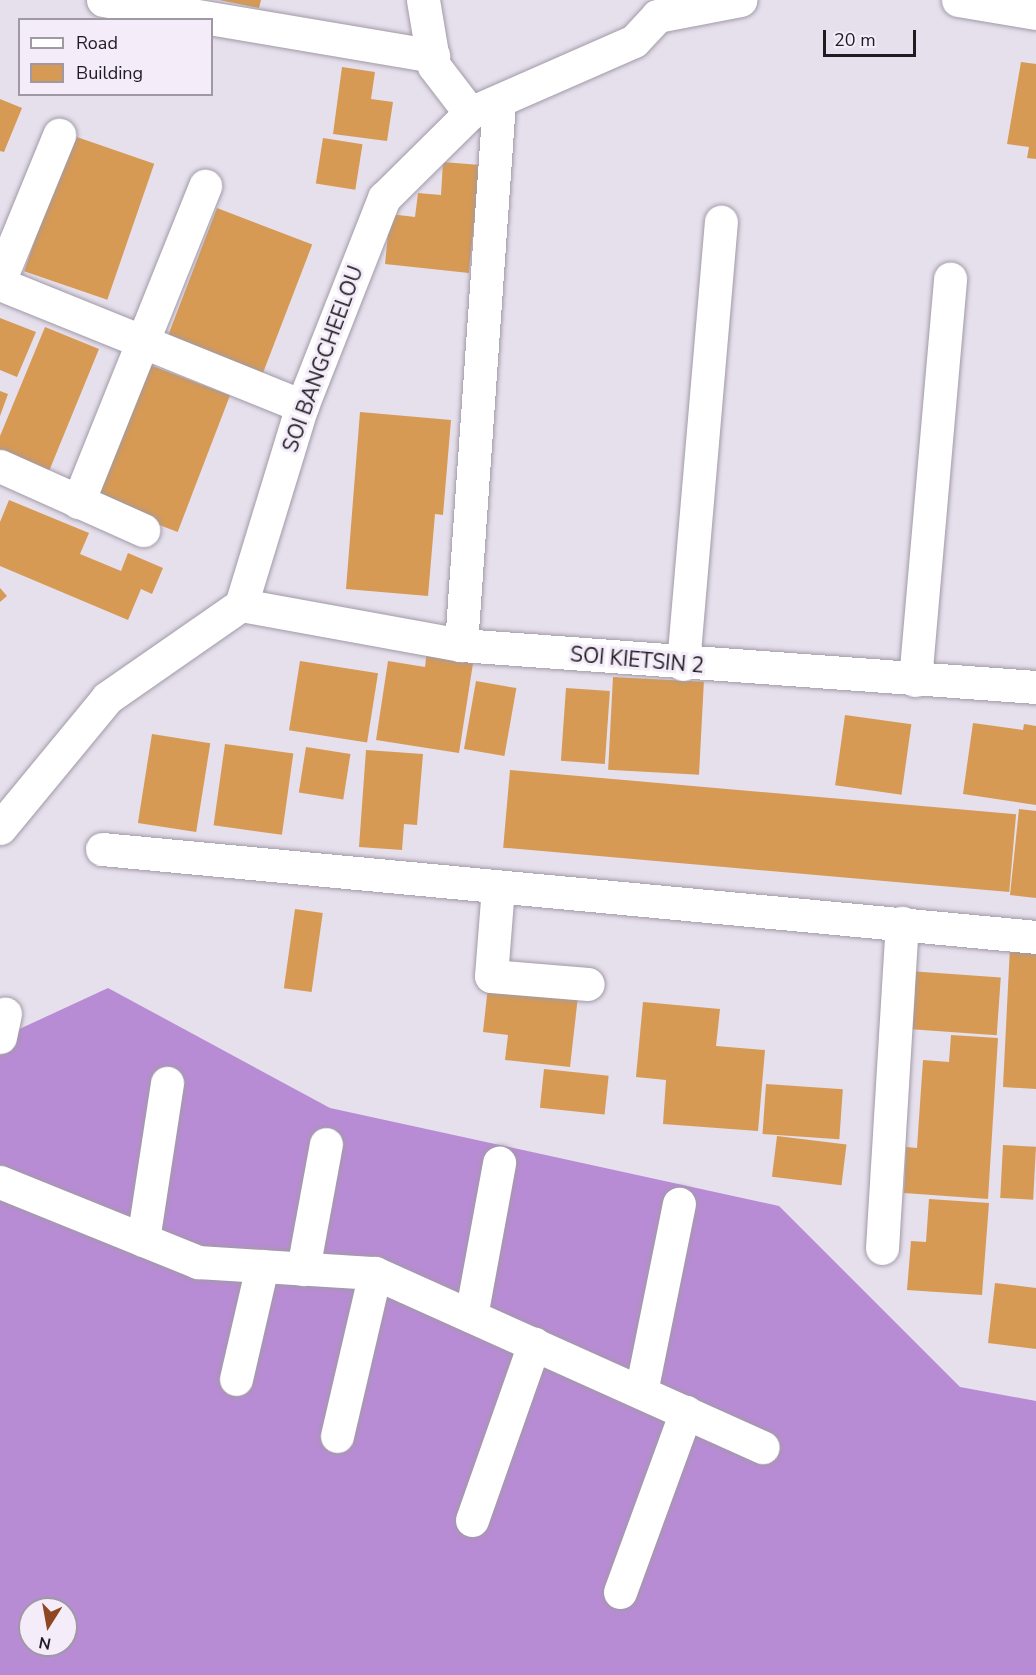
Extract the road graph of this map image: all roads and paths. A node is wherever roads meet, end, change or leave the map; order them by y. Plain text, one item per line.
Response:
1 (104, 0) edge
2 (423, 0) edge
3 (740, 0) edge
4 (958, 0) edge
5 (660, 8) edge
6 (1036, 13) edge
7 (210, 18) edge
8 (213, 19) edge
9 (433, 56) junction
10 (484, 108) junction
11 (59, 135) dead end
12 (205, 186) dead end
13 (721, 222) dead end
14 (0, 279) edge
15 (950, 279) dead end
16 (0, 284) edge
17 (142, 342) junction
18 (302, 406) junction
19 (0, 466) edge
20 (78, 502) junction
21 (143, 530) dead end
22 (241, 605) junction
23 (461, 645) junction
24 (683, 664) junction
25 (915, 680) junction
26 (1036, 687) edge
27 (0, 828) edge
28 (102, 849) dead end
29 (498, 887) junction
30 (902, 923) junction
31 (1036, 937) edge
32 (588, 984) dead end
33 (167, 1083) dead end
34 (326, 1144) dead end
35 (499, 1162) dead end
36 (0, 1182) edge
37 (679, 1204) dead end
38 (143, 1240) junction
39 (882, 1248) dead end
40 (262, 1266) junction
41 (303, 1269) junction
42 (375, 1273) junction
43 (471, 1316) junction
44 (534, 1344) junction
45 (236, 1379) dead end
46 (641, 1392) junction
47 (686, 1412) junction
48 (337, 1436) dead end
49 (763, 1447) dead end
50 (472, 1521) dead end
51 (620, 1592) dead end

1 - 7 street
2 - 9 street
3 - 5 street, SOI BANGCHEELOU
4 - 6 street
5 - 10 street, SOI BANGCHEELOU
8 - 9 street
9 - 10 street
10 - 18 street, SOI BANGCHEELOU
10 - 23 street
11 - 14 street
12 - 17 street
13 - 24 street
15 - 25 street
16 - 17 street
17 - 18 street
17 - 20 street
18 - 22 street, SOI BANGCHEELOU
19 - 20 street
20 - 21 street
22 - 23 street, SOI KIETSIN 2
22 - 27 street
23 - 24 street, SOI KIETSIN 2
24 - 25 street, SOI KIETSIN 2
25 - 26 street, SOI KIETSIN 2
28 - 29 street
29 - 30 street
29 - 32 street
30 - 31 street
30 - 39 street
33 - 38 street
34 - 41 street
35 - 43 street
36 - 38 street
37 - 46 street
38 - 40 street
40 - 41 street
40 - 45 street
41 - 42 street
42 - 43 street
42 - 48 street
43 - 44 street
44 - 46 street
44 - 50 street
46 - 47 street
47 - 49 street
47 - 51 street

